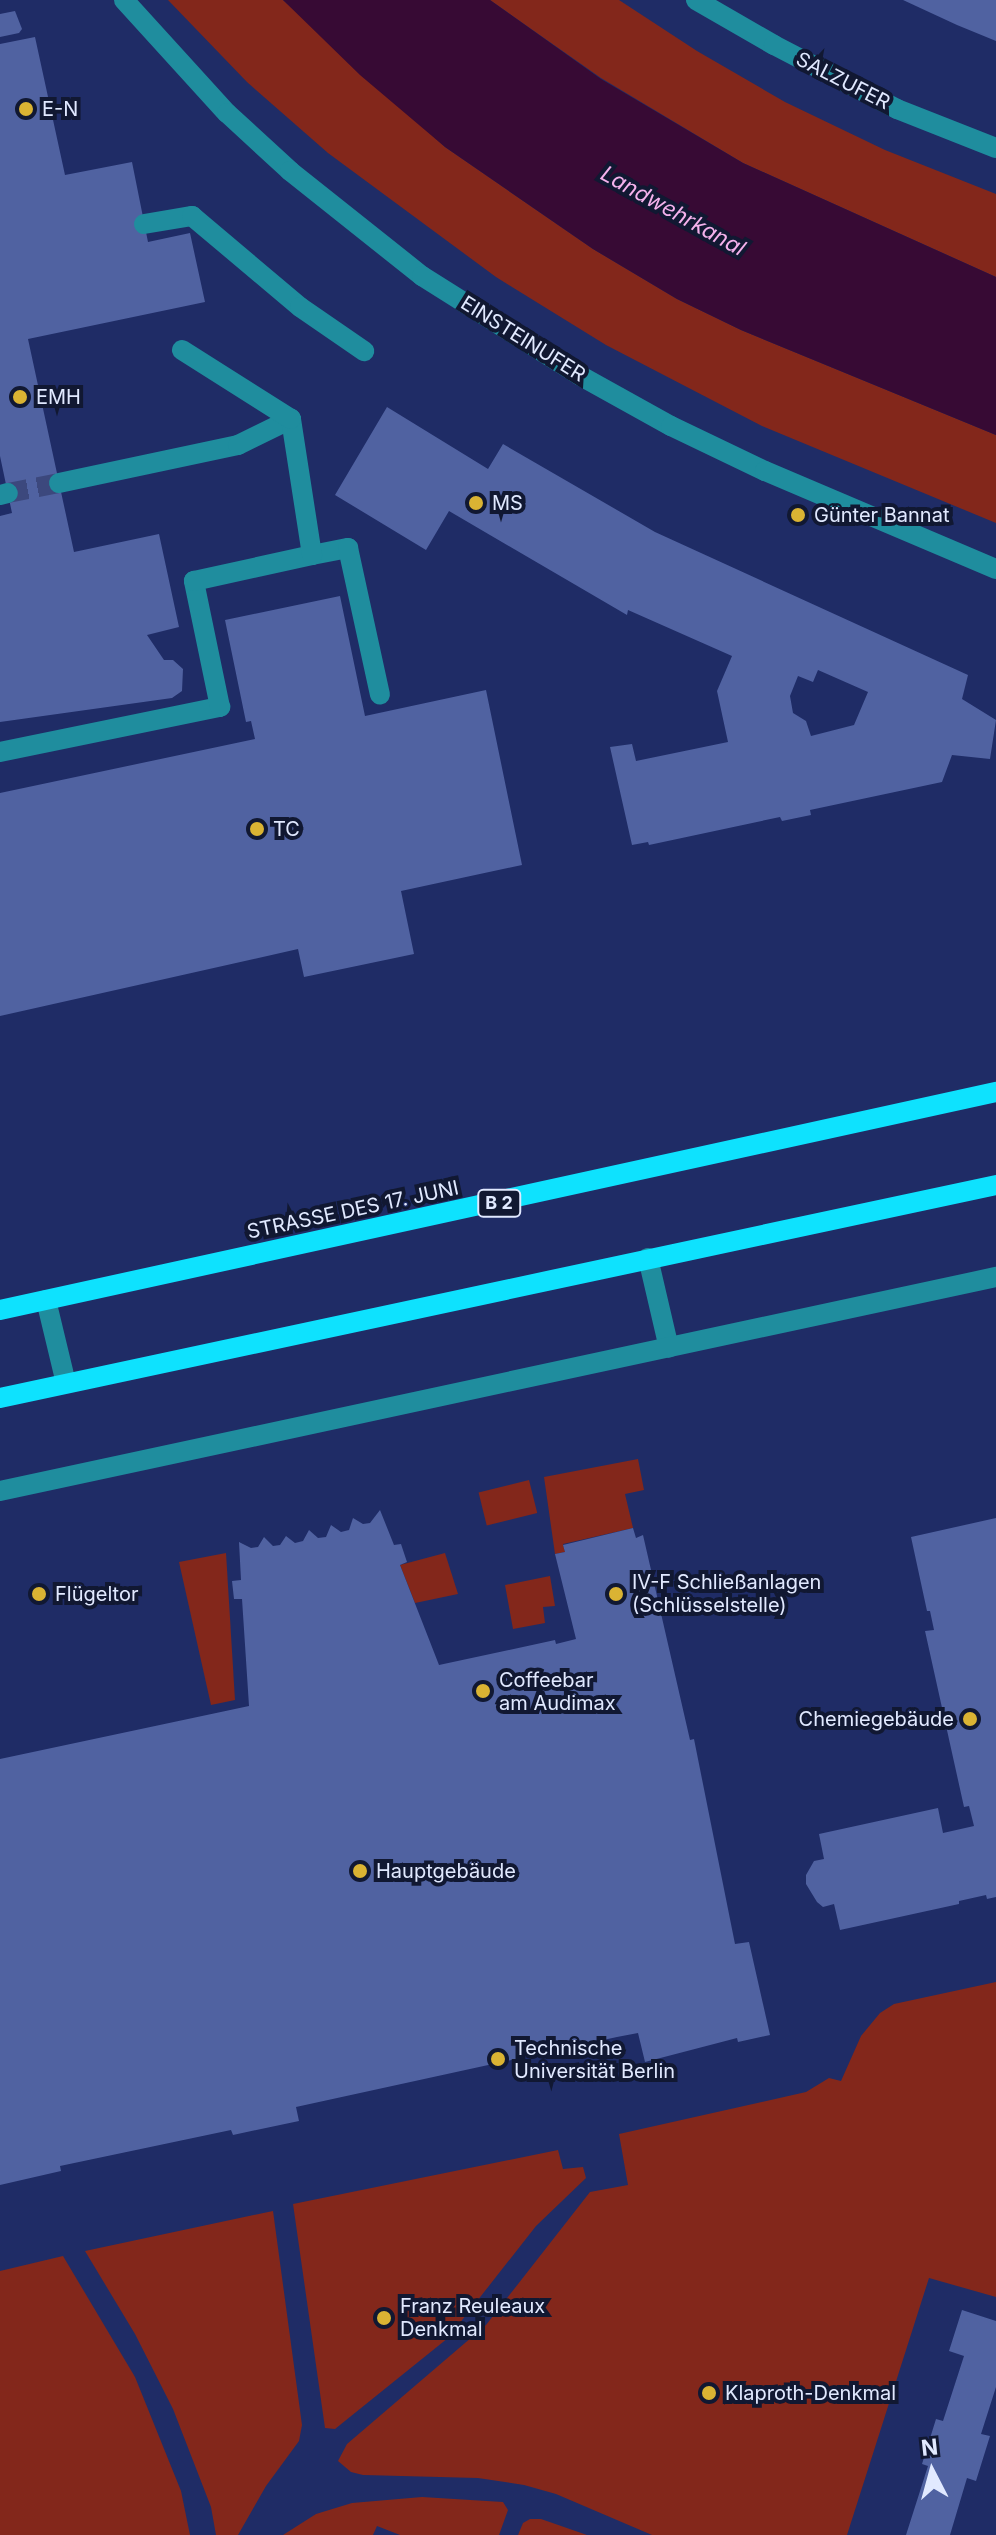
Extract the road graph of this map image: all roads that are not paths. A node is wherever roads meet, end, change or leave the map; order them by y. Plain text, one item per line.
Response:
1 (124, 0) edge
2 (696, 0) edge
3 (996, 148) edge
4 (144, 224) dead end
5 (182, 350) dead end
6 (364, 351) dead end
7 (291, 419) junction
8 (59, 483) tunnel mouth
9 (312, 555) junction
10 (996, 569) edge
11 (380, 695) dead end
12 (0, 752) edge
13 (996, 1092) edge
14 (996, 1185) edge
15 (648, 1258) junction
16 (996, 1277) edge
17 (46, 1300) junction
18 (0, 1310) edge
19 (669, 1348) junction
20 (66, 1383) junction
21 (0, 1398) edge
22 (0, 1491) edge

1 - 10 street, EINSTEINUFER
2 - 3 street, SALZUFER
4 - 6 street
5 - 7 street
7 - 8 street
7 - 9 street
9 - 11 street
9 - 12 street
13 - 17 main road, STRASSE DES 17. JUNI / B 2
14 - 15 main road
15 - 19 street
15 - 20 main road
16 - 19 street
17 - 18 main road, STRASSE DES 17. JUNI / B 2
17 - 20 street
19 - 22 street
20 - 21 main road

